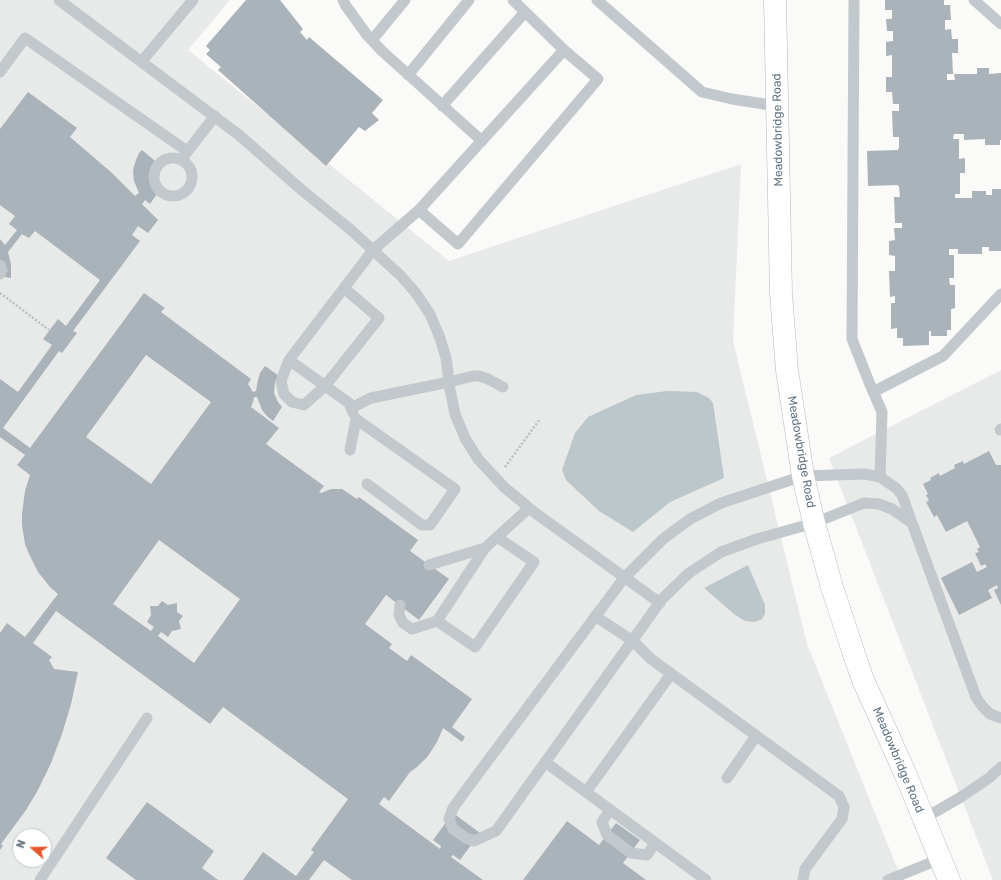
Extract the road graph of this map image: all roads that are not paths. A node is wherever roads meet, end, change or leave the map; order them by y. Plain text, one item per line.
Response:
1 (59, 0) edge
2 (194, 0) edge
3 (343, 0) edge
4 (405, 0) edge
5 (469, 0) edge
6 (513, 0) edge
7 (597, 0) edge
8 (775, 0) edge
9 (854, 0) edge
10 (974, 0) edge
11 (525, 12) junction
12 (1001, 24) edge
13 (372, 40) junction
14 (564, 50) junction
15 (142, 61) junction
16 (0, 72) edge
17 (408, 74) junction
18 (442, 106) junction
19 (777, 106) junction
20 (215, 116) junction
21 (482, 141) junction
22 (187, 151) junction
23 (180, 160) dead end
24 (419, 210) junction
25 (373, 250) junction
26 (0, 265) edge
27 (0, 274) edge
28 (344, 288) junction
29 (1001, 294) edge
30 (288, 360) junction
31 (449, 382) junction
32 (325, 386) junction
33 (503, 387) dead end
34 (873, 392) junction
35 (351, 408) junction
36 (356, 419) junction
37 (350, 450) dead end
38 (804, 476) junction
39 (880, 477) junction
40 (367, 484) dead end
41 (529, 508) junction
42 (814, 523) junction
43 (912, 523) junction
44 (497, 537) junction
45 (485, 548) junction
46 (429, 565) dead end
47 (624, 578) junction
48 (660, 603) junction
49 (400, 606) dead end
50 (595, 616) junction
51 (437, 620) junction
52 (633, 641) junction
53 (671, 674) junction
54 (147, 718) dead end
55 (1001, 718) edge
56 (756, 736) junction
57 (546, 762) junction
58 (1001, 767) edge
59 (727, 778) dead end
60 (586, 792) junction
61 (610, 810) junction
62 (923, 819) junction
63 (656, 843) junction
64 (940, 859) junction
65 (40, 880) edge
66 (706, 880) edge
67 (803, 880) edge
68 (888, 880) edge
69 (949, 880) edge

1 - 15 lane
2 - 15 lane
3 - 13 lane
4 - 13 lane
5 - 17 lane
6 - 11 lane
7 - 19 lane
8 - 19 main road, Meadowbridge Road
9 - 34 lane
10 - 12 lane
11 - 14 lane
11 - 18 lane
13 - 17 lane
14 - 21 lane
14 - 24 lane
15 - 20 lane
16 - 22 lane
17 - 18 lane
18 - 21 lane
19 - 38 main road, Meadowbridge Road
20 - 22 lane
20 - 25 lane
21 - 24 lane
22 - 23 lane
24 - 25 lane
25 - 28 lane
25 - 31 lane
26 - 27 lane
28 - 30 lane
28 - 32 lane
29 - 34 lane
30 - 32 lane
30 - 32 lane
31 - 33 lane
31 - 35 lane
31 - 41 lane
32 - 35 lane
34 - 39 lane
35 - 36 lane
36 - 37 lane
36 - 40 lane
38 - 39 lane
38 - 42 main road, Meadowbridge Road
38 - 47 lane
39 - 43 lane
41 - 44 lane
41 - 47 lane
42 - 43 lane
42 - 48 lane
42 - 62 main road, Meadowbridge Road
43 - 55 lane
44 - 45 lane
44 - 51 lane
45 - 46 lane
45 - 51 lane
47 - 48 lane
47 - 50 lane
48 - 52 lane
49 - 51 lane
50 - 52 lane
50 - 57 lane
52 - 53 lane
52 - 57 lane
53 - 56 lane
53 - 60 lane
54 - 65 lane
56 - 59 lane
56 - 67 lane
57 - 60 lane
58 - 62 lane
60 - 61 lane
61 - 63 lane
61 - 63 lane
62 - 64 main road, Meadowbridge Road
63 - 66 lane
64 - 68 lane
64 - 69 main road, Meadowbridge Road

